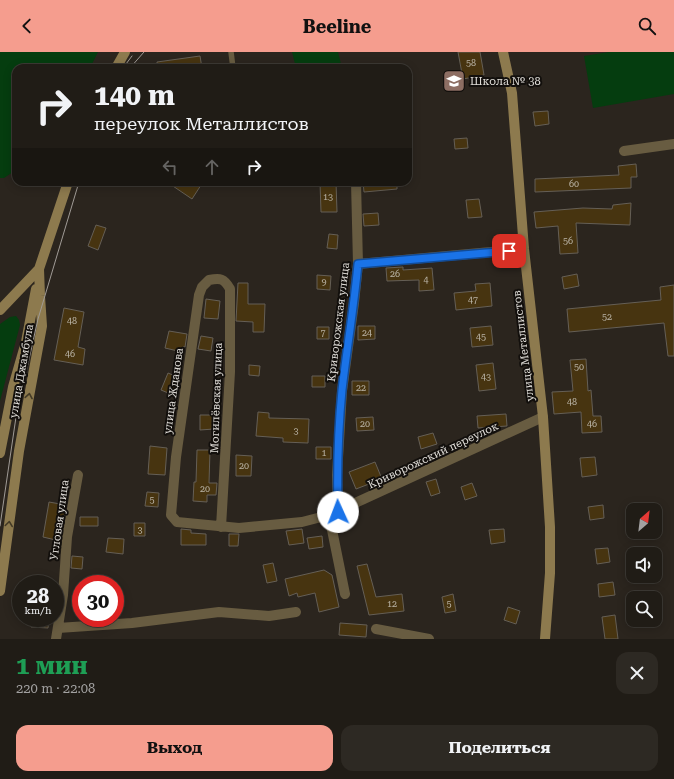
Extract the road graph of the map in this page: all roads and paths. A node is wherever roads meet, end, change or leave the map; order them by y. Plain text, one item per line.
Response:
1 (125, 52) edge
2 (231, 52) edge
3 (503, 52) edge
4 (118, 64) edge
5 (232, 64) edge
6 (674, 144) edge
7 (624, 151) dead end
8 (67, 186) edge
9 (356, 186) edge
10 (524, 250) junction
11 (358, 264) junction
12 (39, 269) junction
13 (215, 279) joint
14 (0, 310) edge
15 (543, 417) junction
16 (0, 453) edge
17 (78, 475) dead end
18 (334, 513) junction
19 (171, 515) joint
20 (221, 527) junction
21 (0, 591) edge
22 (345, 594) dead end
23 (296, 612) dead end
24 (58, 628) junction
25 (376, 629) dead end
26 (56, 639) edge
27 (428, 639) edge
28 (545, 639) edge

1 - 4 street
2 - 5 lane
3 - 10 street, улица Металлистов
6 - 7 street
8 - 12 street
9 - 11 street, Криворожская улица
10 - 11 street
10 - 15 street, улица Металлистов
11 - 18 street, Криворожская улица
12 - 14 street
12 - 16 street, улица Джамбула
21 -> 12 street, улица Джамбула
13 - 19 street, улица Жданова
13 - 20 street, Могилёвская улица
15 - 18 street, Криворожский переулок
15 - 28 street, улица Металлистов
17 - 24 street, Угловая улица
18 - 20 street, Криворожский переулок
18 - 22 street, Криворожская улица
19 - 20 street, Криворожский переулок
23 - 24 street
24 - 26 street, Угловая улица
25 - 27 street

